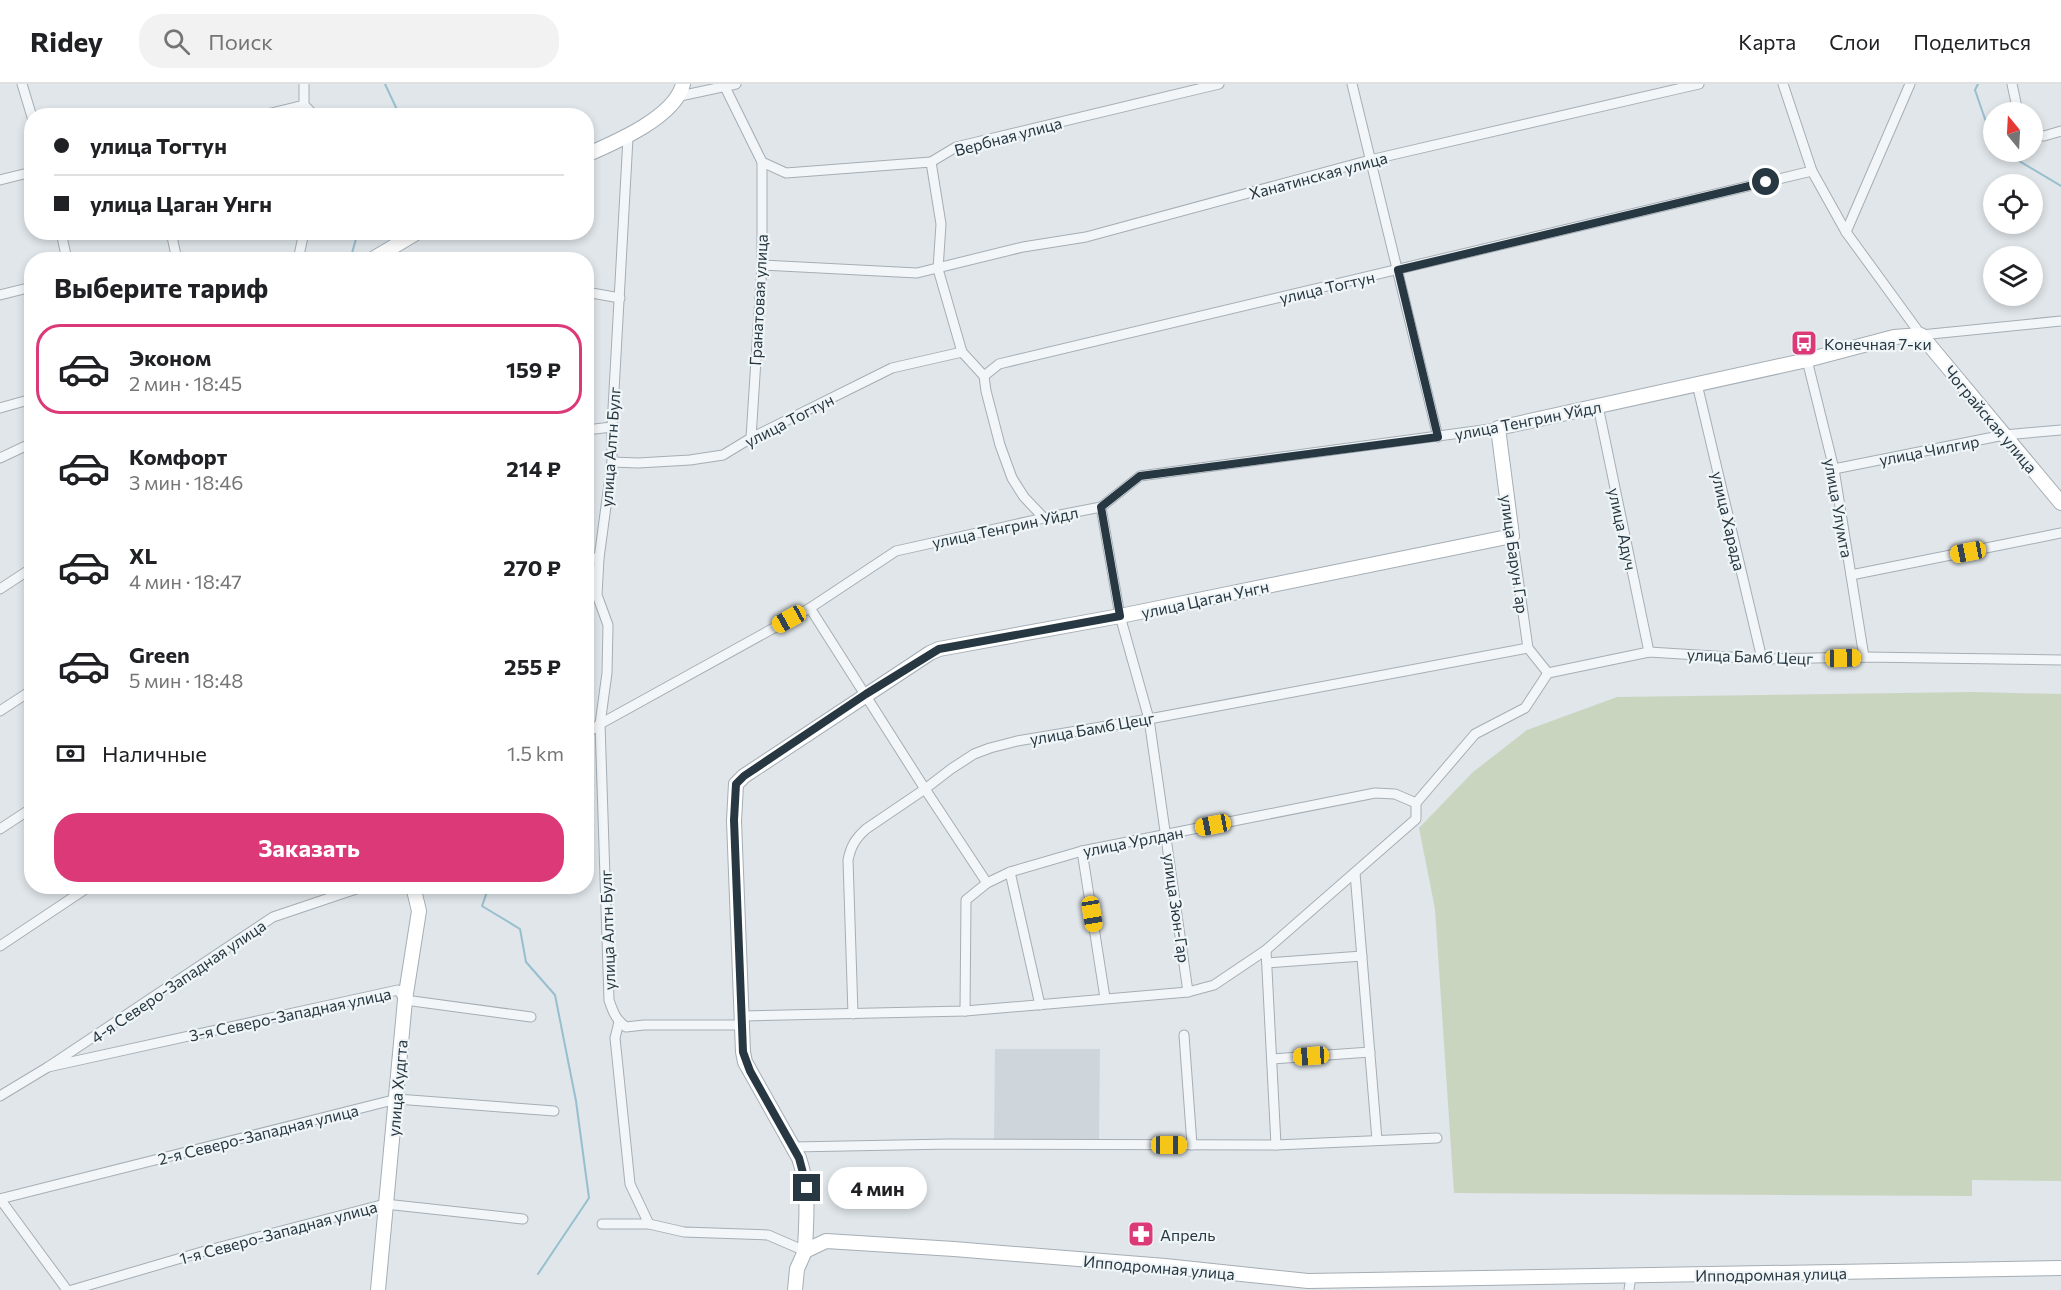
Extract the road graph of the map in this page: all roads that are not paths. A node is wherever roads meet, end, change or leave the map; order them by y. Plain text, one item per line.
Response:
1 (22, 84) edge
2 (304, 84) edge
3 (736, 84) edge
4 (1219, 84) edge
5 (1352, 84) edge
6 (1699, 84) edge
7 (1783, 84) edge
8 (1910, 84) edge
9 (2012, 84) edge
10 (725, 87) junction
11 (682, 90) edge
12 (2016, 102) edge
13 (304, 105) junction
14 (29, 108) edge
15 (292, 108) edge
16 (307, 108) edge
17 (2061, 131) edge
18 (2043, 136) edge
19 (628, 138) junction
20 (594, 152) edge
21 (1370, 160) junction
22 (762, 162) junction
23 (931, 162) junction
24 (1812, 171) junction
25 (24, 174) edge
26 (0, 180) edge
27 (1846, 232) junction
28 (405, 240) edge
29 (384, 252) edge
30 (762, 265) junction
31 (939, 269) junction
32 (1398, 270) junction
33 (24, 289) edge
34 (594, 293) edge
35 (0, 295) edge
36 (620, 298) junction
37 (2061, 321) edge
38 (1921, 335) junction
39 (962, 352) junction
40 (1807, 360) junction
41 (984, 376) junction
42 (1697, 384) junction
43 (24, 401) edge
44 (1598, 406) junction
45 (0, 408) edge
46 (612, 427) junction
47 (1498, 428) junction
48 (594, 429) edge
49 (2061, 430) edge
50 (2004, 435) junction
51 (1438, 437) junction
52 (751, 438) junction
53 (24, 447) edge
54 (0, 458) edge
55 (612, 462) junction
56 (1834, 469) junction
57 (2061, 503) edge
58 (1101, 507) junction
59 (1044, 518) junction
60 (2061, 533) edge
61 (1512, 536) junction
62 (594, 558) edge
63 (599, 558) junction
64 (24, 573) edge
65 (1851, 575) junction
66 (0, 589) edge
67 (810, 608) junction
68 (1120, 616) junction
69 (1528, 648) junction
70 (1649, 652) junction
71 (1864, 657) junction
72 (1762, 659) junction
73 (2061, 660) edge
74 (1548, 673) junction
75 (866, 694) junction
76 (24, 695) edge
77 (0, 711) edge
78 (1149, 719) junction
79 (600, 724) junction
80 (594, 728) edge
81 (925, 789) junction
82 (1416, 803) junction
83 (24, 813) edge
84 (0, 829) edge
85 (1166, 834) junction
86 (1082, 851) junction
87 (1010, 872) junction
88 (1355, 873) junction
89 (987, 883) junction
90 (78, 894) edge
91 (341, 894) edge
92 (415, 894) edge
93 (0, 946) edge
94 (1266, 950) junction
95 (1362, 956) junction
96 (1267, 963) junction
97 (1188, 992) junction
98 (1105, 998) junction
99 (405, 1000) junction
100 (1040, 1005) junction
101 (965, 1011) junction
102 (853, 1014) junction
103 (531, 1017) dead end
104 (743, 1021) junction
105 (619, 1022) junction
106 (1184, 1035) dead end
107 (1370, 1052) junction
108 (1272, 1059) junction
109 (48, 1067) junction
110 (0, 1096) edge
111 (397, 1099) junction
112 (554, 1111) dead end
113 (1437, 1138) dead end
114 (1377, 1140) junction
115 (1192, 1145) junction
116 (1276, 1145) junction
117 (792, 1147) junction
118 (0, 1199) edge
119 (385, 1204) junction
120 (523, 1219) dead end
121 (602, 1224) dead end
122 (649, 1224) junction
123 (806, 1251) junction
124 (2061, 1268) edge
125 (1630, 1283) edge
126 (1308, 1285) edge
127 (67, 1290) edge
128 (72, 1290) edge
129 (378, 1290) edge
130 (795, 1290) edge

1 - 14 street
2 - 13 street
3 - 10 street
4 - 23 street, Вербная улица
5 - 21 street
6 - 21 street, Ханатинская улица
7 - 24 street
8 - 27 street
9 - 12 street
10 - 11 street
10 - 22 street
11 - 19 street
13 - 15 street
13 - 16 street
17 - 18 street
19 - 20 street
19 - 36 street, улица Алтн Булг
21 - 31 street, Ханатинская улица
21 - 32 street
22 - 23 street, Вербная улица
22 - 30 street, Гранатовая улица
23 - 31 street
24 - 27 street
24 - 32 street, улица Тогтун
25 - 26 street
27 - 38 street
28 - 29 street
30 - 31 street, Ханатинская улица
30 - 52 street, Гранатовая улица
31 - 39 street
32 - 41 street, улица Тогтун
32 - 51 street
33 - 35 street
34 - 36 street
36 - 46 street, улица Алтн Булг
37 - 38 street, улица Тенгрин Уйдл
38 - 40 street, улица Тенгрин Уйдл
38 - 50 street, Чограйская улица
39 - 41 street
39 - 52 street, улица Тогтун
40 - 42 street, улица Тенгрин Уйдл
40 - 56 street, улица Улумта
41 - 59 street
42 - 44 street, улица Тенгрин Уйдл
42 - 72 street, улица Харада
43 - 45 street
44 - 47 street, улица Тенгрин Уйдл
44 - 70 street, улица Адуч
46 - 48 street
46 - 55 street, улица Алтн Булг
47 - 51 street, улица Тенгрин Уйдл
47 - 61 street, улица Барун Гар
49 - 50 street, улица Чилгир
50 - 56 street, улица Чилгир
50 - 57 street, Чограйская улица
51 - 58 street, улица Тенгрин Уйдл
52 - 55 street, улица Тогтун
53 - 54 street
55 - 63 street, улица Алтн Булг
56 - 65 street, улица Улумта
58 - 59 street, улица Тенгрин Уйдл
58 - 68 street, улица Зюн-Гар
59 - 67 street, улица Тенгрин Уйдл
60 - 65 street
61 - 68 street, улица Цаган Унгн
61 - 69 street, улица Барун Гар
62 - 63 street
63 - 79 street, улица Алтн Булг
64 - 66 street
65 - 71 street, улица Улумта
67 - 75 street
67 - 79 street, улица Тенгрин Уйдл
68 - 75 street, улица Цаган Унгн
68 - 78 street, улица Зюн-Гар
69 - 74 street
69 - 78 street, улица Бамб Цецг
70 - 72 street, улица Бамб Цецг
70 - 74 street, улица Бамб Цецг
71 - 72 street, улица Бамб Цецг
71 - 73 street, улица Бамб Цецг
74 - 82 street
75 - 81 street
75 - 104 street, улица Цаган Унгн
76 - 77 street
78 - 81 street, улица Бамб Цецг
78 - 85 street, улица Зюн-Гар
79 - 80 street, улица Тенгрин Уйдл
79 - 105 street, улица Алтн Булг
81 - 89 street
81 - 102 street, улица Бамб Цецг
82 - 85 street, улица Урлдан
82 - 88 street
83 - 84 street
85 - 86 street, улица Урлдан
85 - 97 street, улица Зюн-Гар
86 - 87 street, улица Урлдан
86 - 98 street
87 - 89 street, улица Урлдан
87 - 100 street
88 - 94 street
88 - 95 street
89 - 101 street, улица Урлдан
90 - 93 street
91 - 109 street, 4-я Северо-Западная улица
92 - 99 street, улица Худгта
94 - 96 street
94 - 97 street
95 - 96 street
95 - 107 street
96 - 108 street
97 - 98 street
98 - 100 street
99 - 103 street, 3-я Северо-Западная улица
99 - 109 street, 3-я Северо-Западная улица
99 - 111 street, улица Худгта
100 - 101 street
101 - 102 street
102 - 104 street
104 - 105 street
104 - 117 street, улица Цаган Унгн
105 - 122 street
106 - 115 street
107 - 108 street
107 - 114 street
108 - 116 street
109 - 110 street, 4-я Северо-Западная улица
111 - 112 street, 2-я Северо-Западная улица
111 - 118 street, 2-я Северо-Западная улица
111 - 119 street, улица Худгта
113 - 114 street
114 - 116 street
115 - 116 street
115 - 117 street
117 - 123 street, улица Цаган Унгн
118 - 127 street
119 - 120 street, 1-я Северо-Западная улица
119 - 128 street, 1-я Северо-Западная улица
119 - 129 street, улица Худгта
121 - 122 street
122 - 123 street
123 - 126 street, Ипподромная улица
123 - 130 street
124 - 125 street, Ипподромная улица
125 - 126 street, Ипподромная улица

